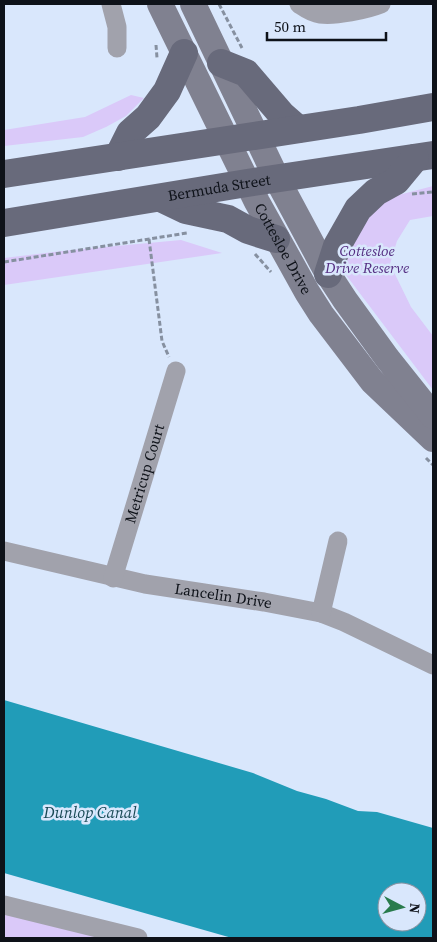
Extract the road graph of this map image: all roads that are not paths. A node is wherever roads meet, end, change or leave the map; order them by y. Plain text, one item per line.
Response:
1 (111, 4) edge
2 (160, 4) edge
3 (193, 4) edge
4 (299, 4) edge
5 (381, 4) edge
6 (117, 48) dead end
7 (184, 53) junction
8 (221, 63) junction
9 (433, 107) edge
10 (298, 129) junction
11 (256, 136) junction
12 (227, 140) junction
13 (118, 157) junction
14 (424, 157) edge
15 (4, 174) edge
16 (277, 179) junction
17 (247, 183) junction
18 (159, 198) junction
19 (4, 223) edge
20 (276, 239) junction
21 (328, 274) junction
22 (176, 371) road end
23 (433, 416) edge
24 (433, 439) edge
25 (338, 541) dead end
26 (4, 551) edge
27 (113, 578) junction
28 (321, 612) junction
29 (433, 665) edge
30 (4, 905) edge
31 (138, 938) edge

1 - 6 street
2 - 7 main road, Cottesloe Drive
3 - 8 main road, Cottesloe Drive
4 - 5 street
7 - 12 main road, Cottesloe Drive
7 - 13 main road
8 - 10 main road
8 - 11 main road, Cottesloe Drive
9 - 10 main road
10 - 11 main road
11 - 12 main road
11 - 16 main road, Cottesloe Drive
12 - 13 main road
12 - 17 main road, Cottesloe Drive
13 - 15 main road
14 - 16 main road, Bermuda Street
14 - 21 main road
16 - 17 main road, Bermuda Street
16 - 21 main road, Cottesloe Drive
17 - 18 main road, Bermuda Street
17 - 20 main road, Cottesloe Drive
18 - 19 main road, Bermuda Street
18 - 20 main road
20 - 24 main road, Cottesloe Drive
21 - 23 main road, Cottesloe Drive
22 - 27 street, Metricup Court
25 - 28 street
26 - 27 street, Lancelin Drive
27 - 28 street, Lancelin Drive
28 - 29 street, Lancelin Drive
30 - 31 street

